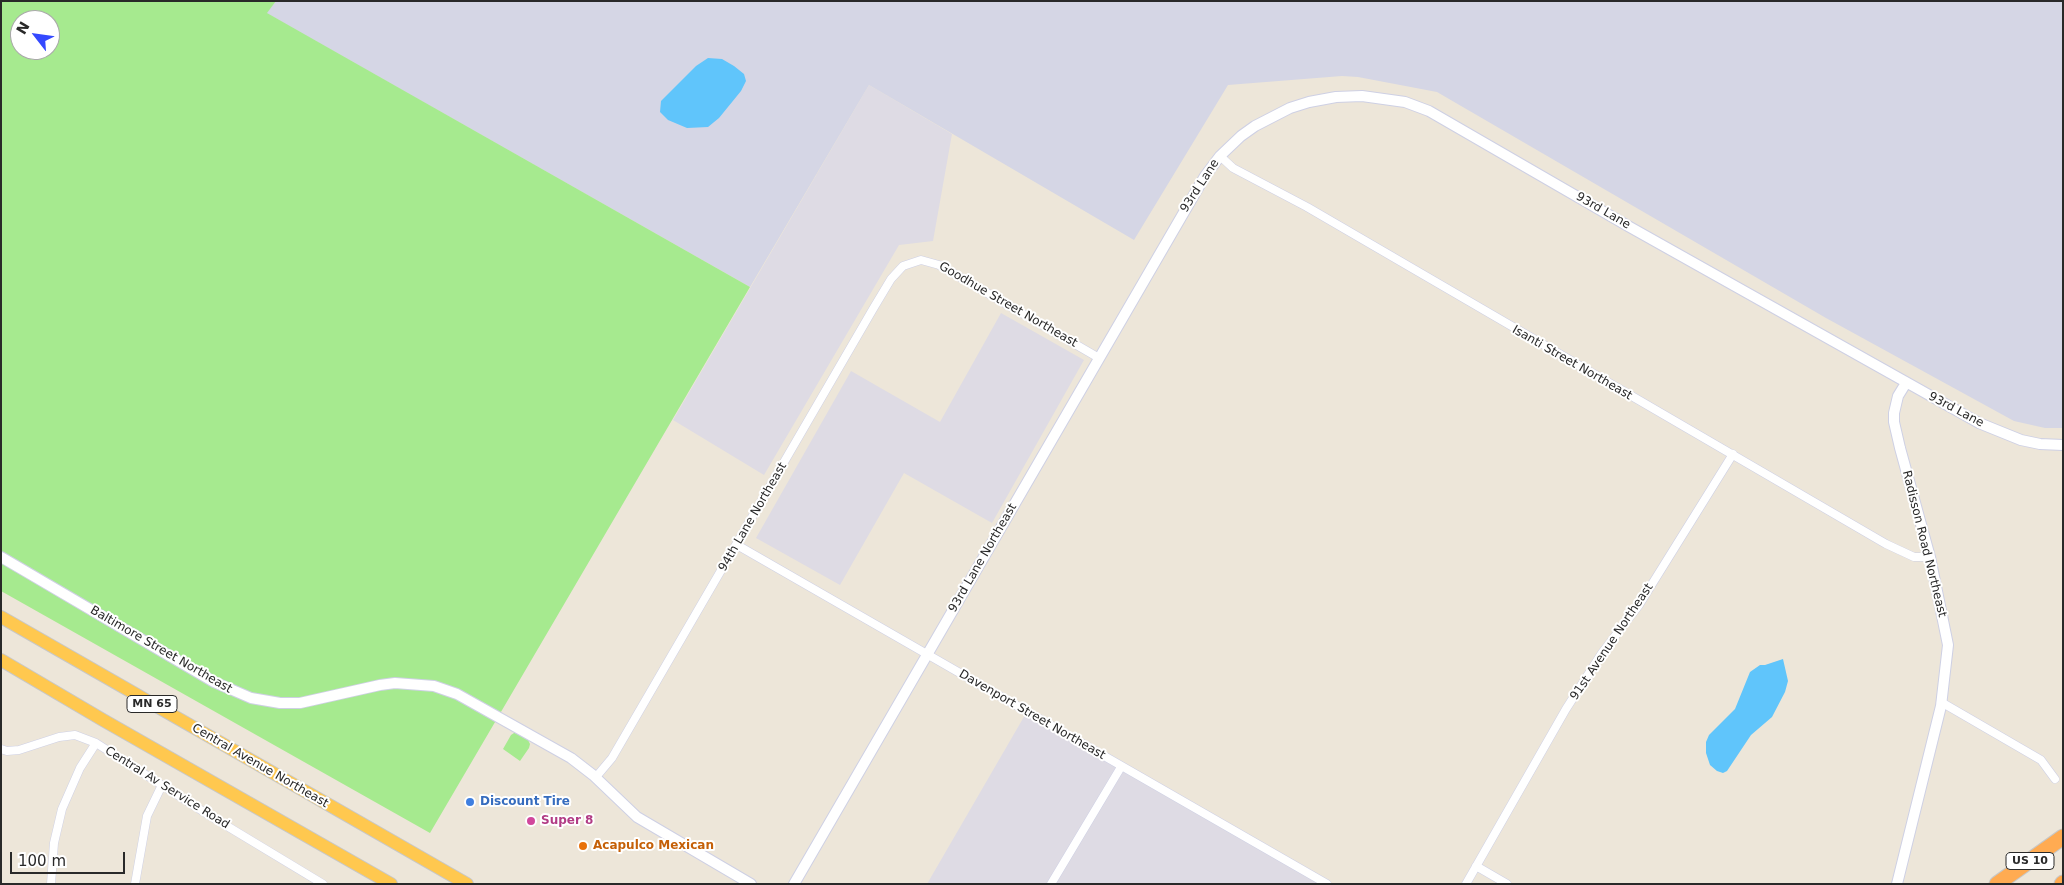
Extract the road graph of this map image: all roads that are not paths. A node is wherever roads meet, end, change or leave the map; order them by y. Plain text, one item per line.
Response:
1 (1220, 156) junction
2 (1172, 232) joint
3 (914, 262) joint
4 (1099, 358) junction
5 (1906, 383) junction
6 (2063, 445) edge
7 (1732, 454) junction
8 (737, 545) junction
9 (1930, 557) junction
10 (1, 558) edge
11 (1, 617) edge
12 (928, 654) junction
13 (2, 662) edge
14 (1941, 702) junction
15 (96, 743) junction
16 (2, 751) edge
17 (1121, 767) junction
18 (596, 777) junction
19 (2055, 779) dead end
20 (162, 785) junction
21 (2063, 837) edge
22 (1476, 866) junction
23 (51, 884) edge
24 (135, 884) edge
25 (323, 884) edge
26 (391, 884) edge
27 (467, 884) edge
28 (751, 884) edge
29 (794, 884) edge
30 (1051, 884) edge
31 (1327, 884) edge
32 (1466, 884) edge
33 (1508, 884) edge
34 (1897, 884) edge
35 (1997, 884) edge

1 - 2 street, 93rd Lane
1 - 5 street, 93rd Lane
1 - 7 street, Isanti Street Northeast
2 - 4 street, 93rd Lane Northeast
3 - 4 street, Goodhue Street Northeast
3 - 8 street, 94th Lane Northeast
4 - 12 street, 93rd Lane Northeast
5 - 6 street, 93rd Lane
5 - 9 street, Radisson Road Northeast
7 - 9 street, Isanti Street Northeast
7 - 22 street, 91st Avenue Northeast
8 - 12 street, Davenport Street Northeast
8 - 18 street, 94th Lane Northeast
9 - 14 street, Radisson Road Northeast
10 - 18 street, Baltimore Street Northeast
11 - 27 highway, Central Avenue Northeast / MN 65
12 - 17 street, Davenport Street Northeast
12 - 29 street, 93rd Lane Northeast
13 - 26 highway, MN 65
14 - 19 street
14 - 34 street, Radisson Road Northeast
15 - 16 street, Central Av Service Road
15 - 20 street, Central Av Service Road
15 - 23 street
17 - 30 street
17 - 31 street, Davenport Street Northeast
18 - 28 street, Baltimore Street Northeast
20 - 24 street
20 - 25 street, Central Av Service Road
21 - 35 highway, US 10
22 - 32 street, 91st Avenue Northeast
22 - 33 street

